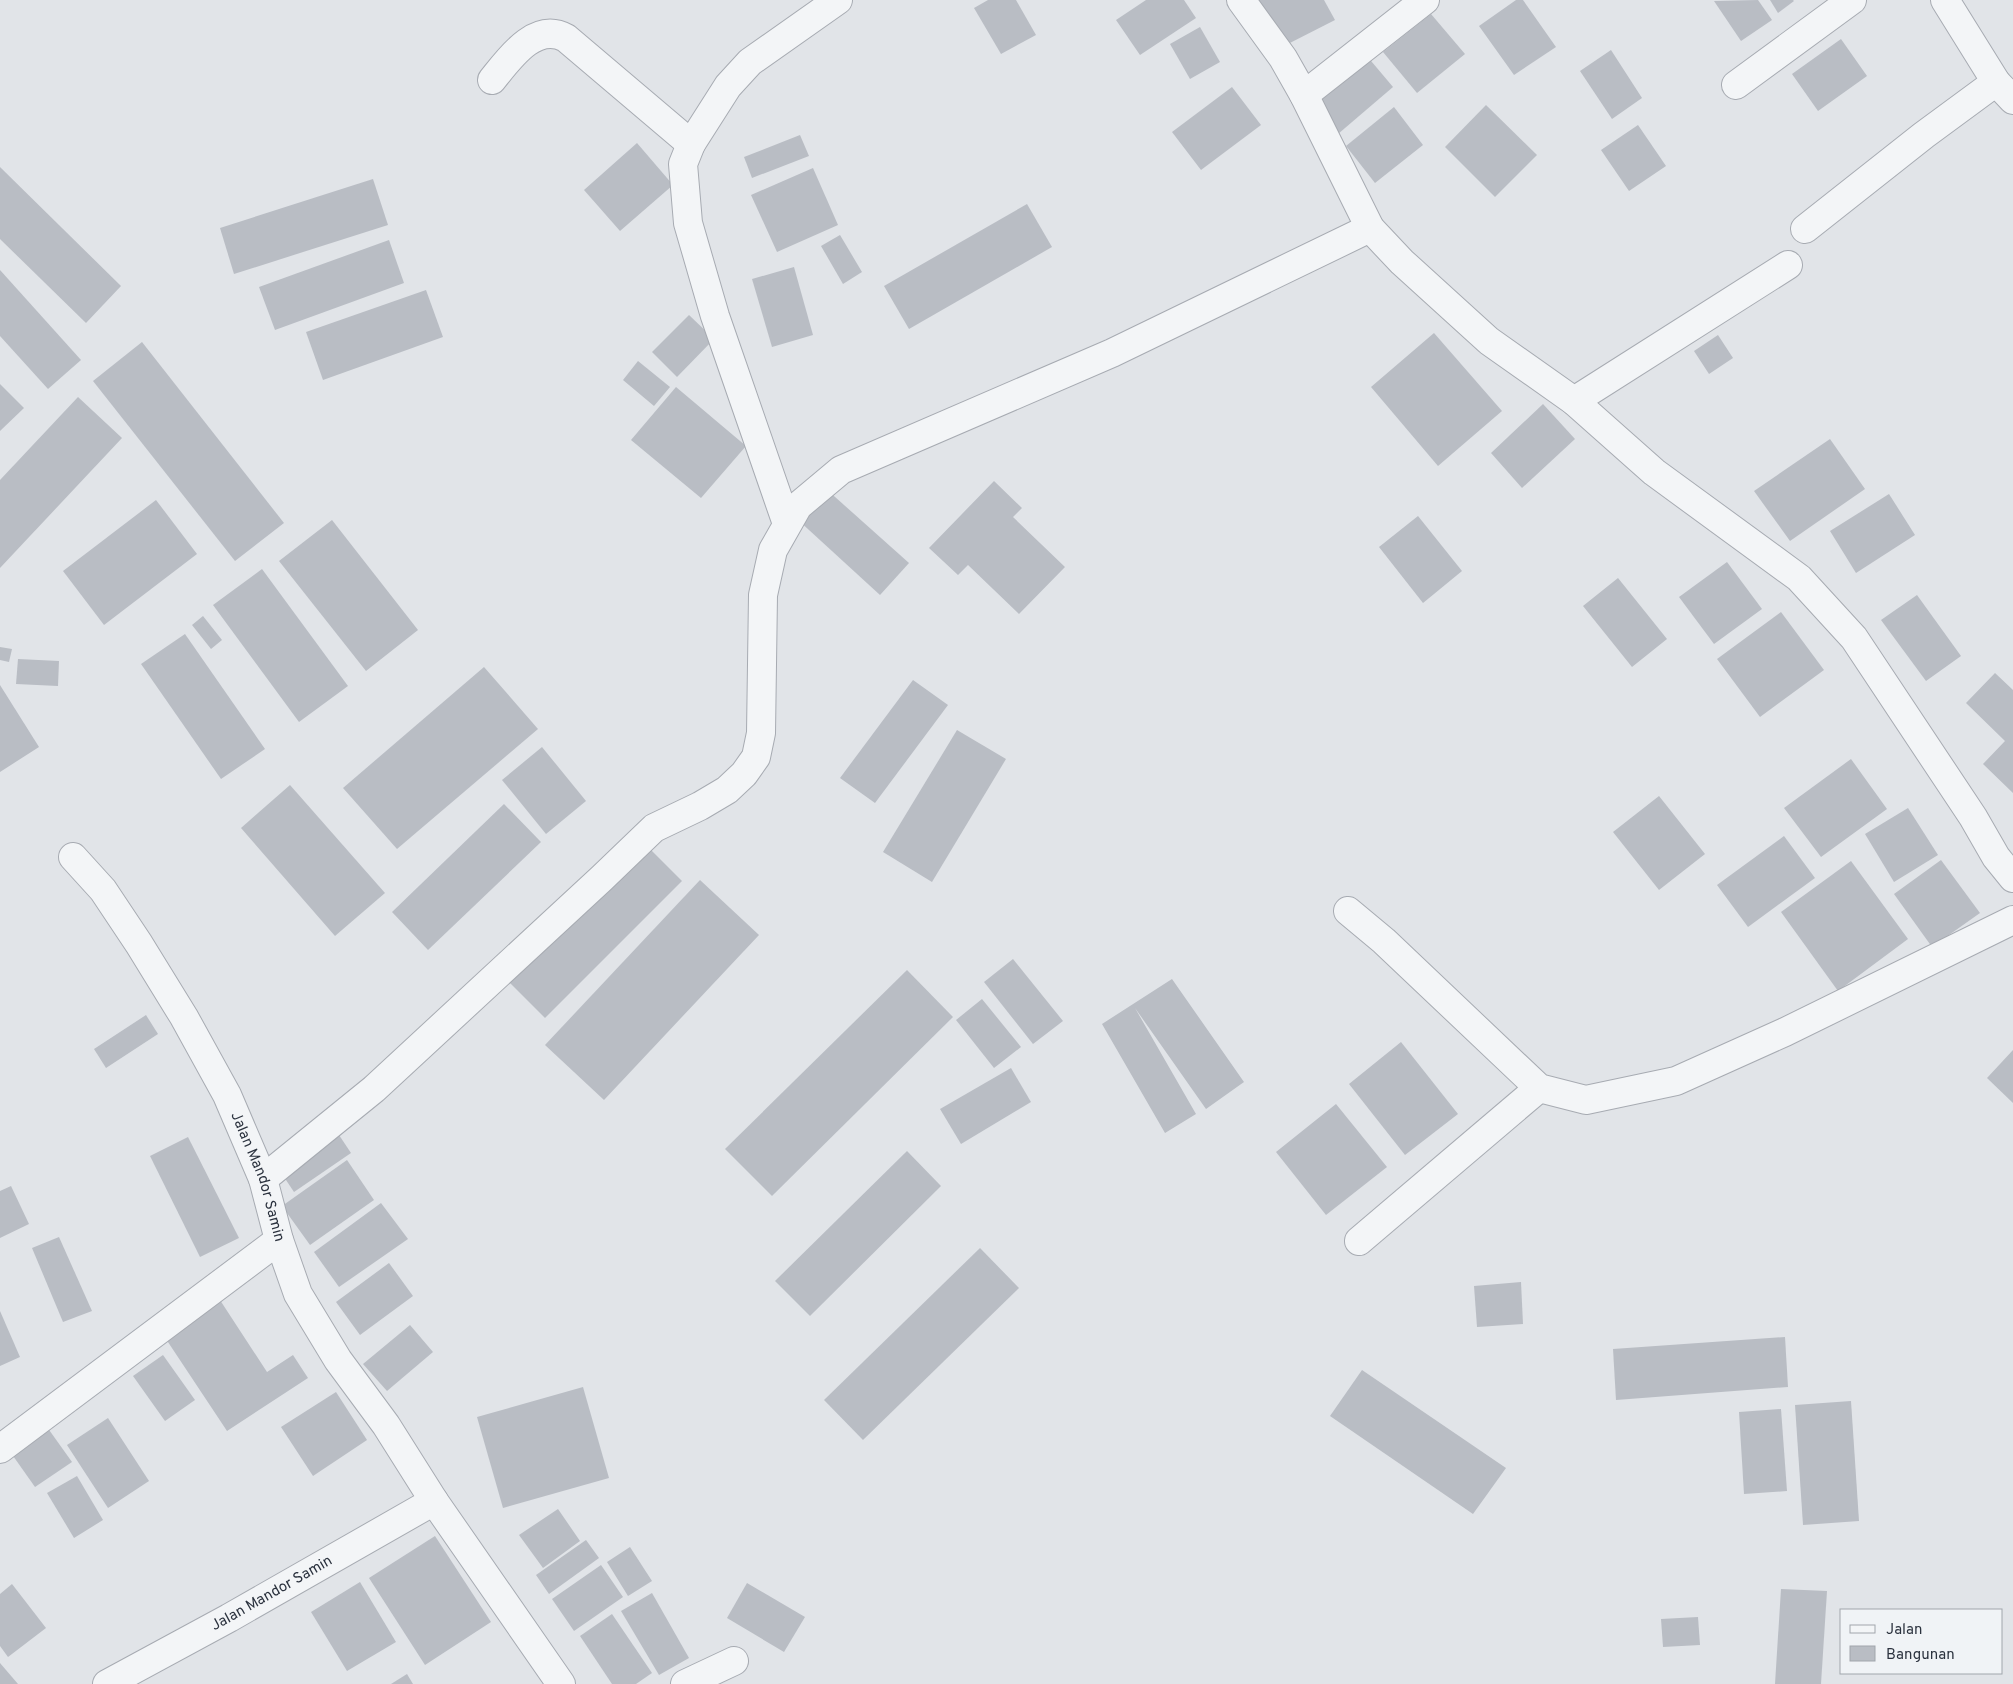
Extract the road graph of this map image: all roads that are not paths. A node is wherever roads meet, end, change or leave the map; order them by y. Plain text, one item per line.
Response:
1 (838, 0) edge
2 (1241, 0) edge
3 (1425, 0) edge
4 (1852, 0) edge
5 (1945, 0) edge
6 (492, 80) dead end
7 (1736, 85) dead end
8 (2005, 91) edge
9 (1304, 95) junction
10 (691, 144) junction
11 (1370, 228) junction
12 (1805, 229) dead end
13 (1788, 265) dead end
14 (1574, 401) junction
15 (787, 524) junction
16 (2004, 852) edge
17 (73, 857) dead end
18 (2013, 878) edge
19 (1348, 911) dead end
20 (2013, 920) edge
21 (1539, 1088) junction
22 (263, 1180) junction
23 (279, 1240) junction
24 (1359, 1241) dead end
25 (0, 1449) edge
26 (434, 1501) junction
27 (734, 1660) dead end
28 (107, 1684) edge
29 (561, 1684) edge
30 (685, 1684) edge

1 - 10 street
2 - 9 street
3 - 9 street
4 - 7 street
5 - 8 street
6 - 10 street
8 - 12 street
9 - 11 street
10 - 15 street
11 - 14 street
11 - 15 street
13 - 14 street
14 - 16 street
15 - 22 street
16 - 18 street
17 - 22 street, Jalan Mandor Samin
19 - 21 street
20 - 21 street
21 - 24 street
22 - 23 street, Jalan Mandor Samin
23 - 25 street
23 - 26 street, Jalan Mandor Samin
26 - 28 street, Jalan Mandor Samin
26 - 29 street, Jalan Mandor Samin
27 - 30 street

